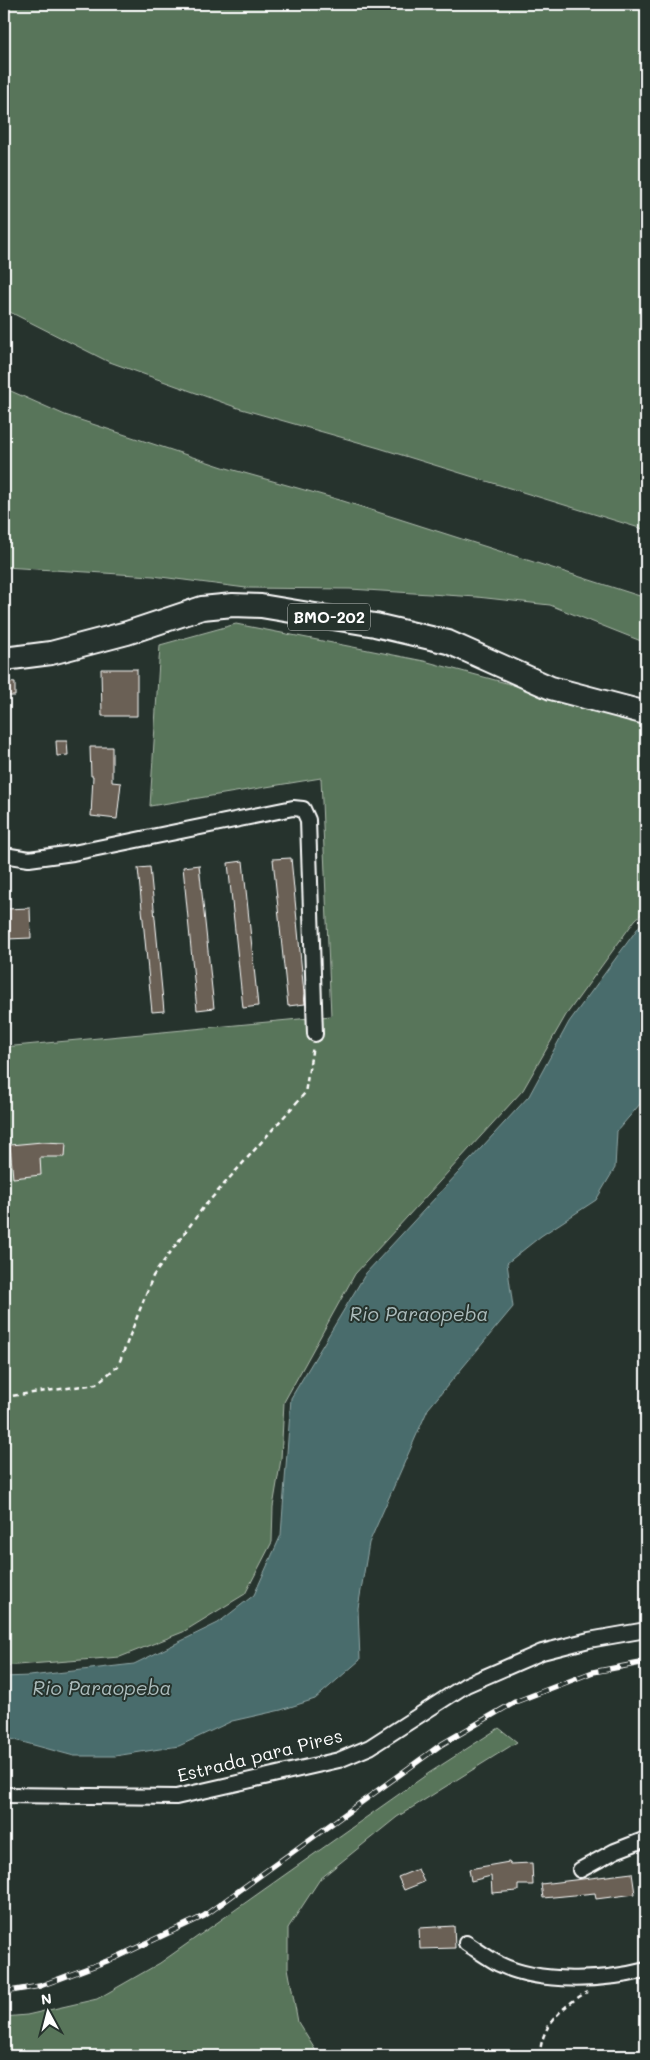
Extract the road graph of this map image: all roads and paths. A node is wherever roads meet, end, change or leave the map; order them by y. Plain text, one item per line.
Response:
1 (4, 660) edge
2 (646, 713) edge
3 (4, 855) edge
4 (315, 1034) joint
5 (4, 1397) edge
6 (646, 1630) edge
7 (4, 1795) edge
8 (646, 1839) edge
9 (580, 1870) dead end
10 (466, 1943) dead end
11 (646, 1970) edge
12 (592, 1989) dead end
13 (540, 2056) edge

1 - 2 main road, BMO-202
3 - 4 street
4 - 5 path
6 - 7 street, Estrada para Pires
8 - 9 street
10 - 11 street
12 - 13 path

